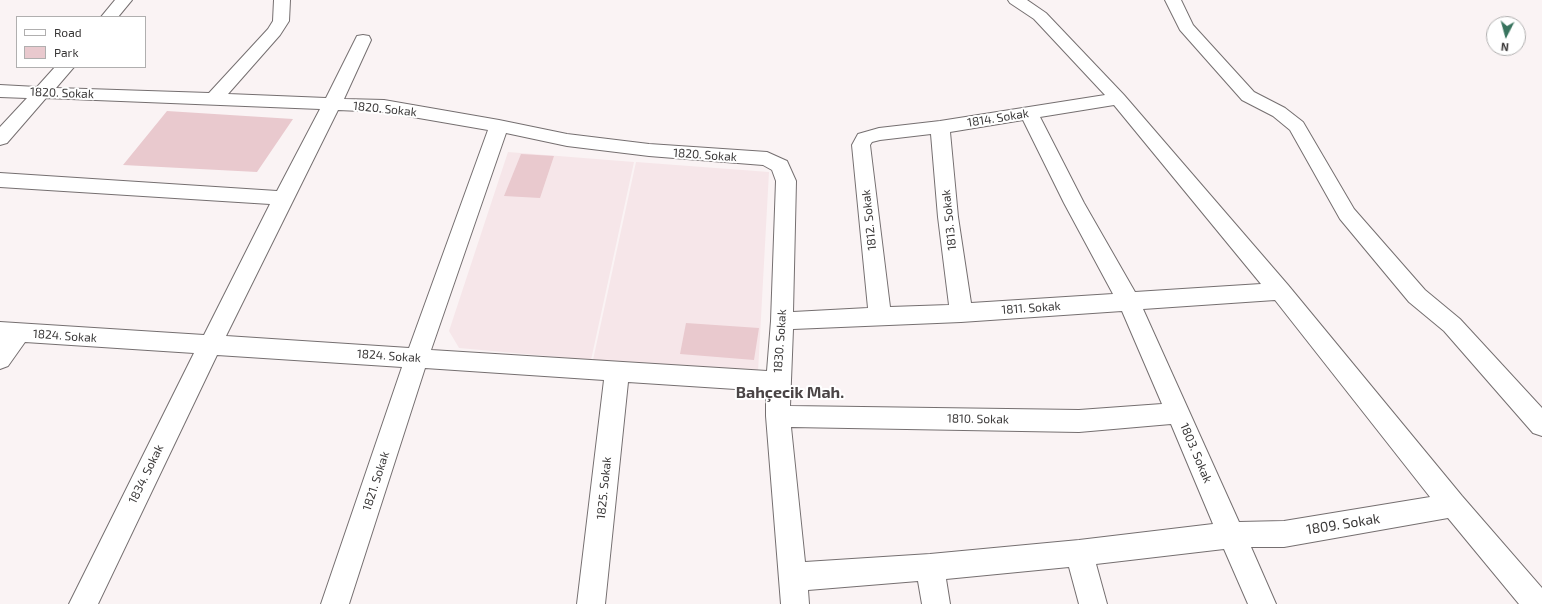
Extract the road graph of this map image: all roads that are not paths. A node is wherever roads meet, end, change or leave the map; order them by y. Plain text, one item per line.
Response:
1 (124, 0) edge
2 (282, 0) edge
3 (1016, 0) edge
4 (1173, 0) edge
5 (1036, 8) edge
6 (110, 16) edge
7 (363, 40) dead end
8 (64, 68) edge
9 (0, 91) edge
10 (43, 92) junction
11 (214, 99) junction
12 (1118, 99) junction
13 (332, 104) junction
14 (1029, 113) junction
15 (499, 126) junction
16 (940, 127) junction
17 (879, 134) joint
18 (0, 139) edge
19 (767, 159) joint
20 (0, 180) edge
21 (283, 198) junction
22 (1280, 291) junction
23 (1129, 302) junction
24 (961, 313) junction
25 (880, 317) junction
26 (782, 321) junction
27 (9, 332) edge
28 (210, 345) junction
29 (417, 358) junction
30 (0, 359) edge
31 (617, 372) junction
32 (778, 382) junction
33 (1179, 413) junction
34 (778, 416) junction
35 (1542, 425) edge
36 (1453, 505) junction
37 (1232, 535) junction
38 (1079, 553) junction
39 (930, 567) junction
40 (793, 577) junction
41 (83, 604) edge
42 (335, 604) edge
43 (591, 604) edge
44 (795, 604) edge
45 (936, 604) edge
46 (1093, 604) edge
47 (1262, 604) edge
48 (1537, 604) edge

1 - 6 street
2 - 11 street
3 - 5 street
4 - 35 street
5 - 12 street
7 - 13 street, 1834. Sokak
8 - 10 street
9 - 10 street, 1820. Sokak
10 - 11 street, 1820. Sokak
10 - 18 street
11 - 13 street, 1820. Sokak
12 - 14 street, 1814. Sokak
12 - 22 street
13 - 15 street, 1820. Sokak
13 - 21 street, 1834. Sokak
14 - 16 street, 1814. Sokak
14 - 23 street, 1803. Sokak
15 - 19 street, 1820. Sokak
15 - 29 street, 1821. Sokak
16 - 17 street, 1814. Sokak
16 - 24 street, 1813. Sokak
17 - 25 street, 1812. Sokak
19 - 26 street, 1830. Sokak
20 - 21 street
21 - 28 street, 1834. Sokak
22 - 23 street, 1811. Sokak
22 - 36 street
23 - 24 street, 1811. Sokak
23 - 33 street, 1803. Sokak
24 - 25 street, 1811. Sokak
25 - 26 street, 1811. Sokak
26 - 32 street, 1830. Sokak
27 - 28 street, 1824. Sokak
27 - 30 street
28 - 29 street, 1824. Sokak
28 - 41 street, 1834. Sokak
29 - 31 street, 1824. Sokak
29 - 42 street, 1821. Sokak
31 - 32 street, 1824. Sokak
31 - 43 street, 1825. Sokak
32 - 34 street, 1830. Sokak
33 - 34 street, 1810. Sokak
33 - 37 street, 1803. Sokak
34 - 40 street, 1830. Sokak
36 - 37 street, 1809. Sokak
36 - 48 street
37 - 38 street, 1809. Sokak
37 - 47 street, 1803. Sokak
38 - 39 street, 1809. Sokak
38 - 46 street
39 - 40 street, 1809. Sokak
39 - 45 street
40 - 44 street, 1830. Sokak

